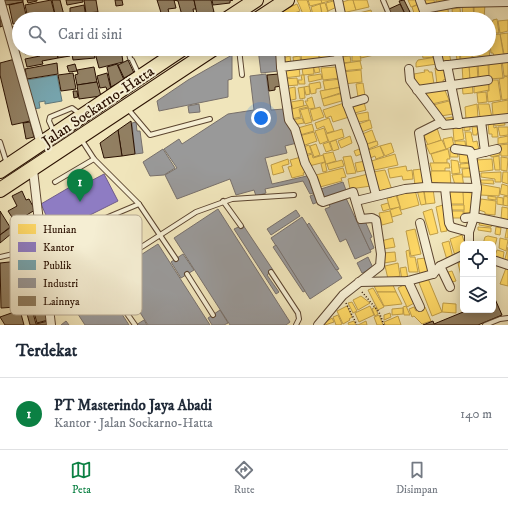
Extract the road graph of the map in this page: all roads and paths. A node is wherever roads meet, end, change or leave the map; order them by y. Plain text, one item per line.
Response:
1 (0, 0) edge
2 (256, 0) edge
3 (287, 0) edge
4 (338, 0) edge
5 (382, 0) edge
6 (420, 0) edge
7 (508, 2) edge
8 (424, 9) junction
9 (238, 12) edge
10 (269, 12) edge
11 (341, 12) edge
12 (388, 12) edge
13 (425, 12) edge
14 (12, 42) edge
15 (16, 56) edge
16 (130, 56) edge
17 (172, 56) edge
18 (203, 56) edge
19 (240, 56) edge
20 (280, 56) edge
21 (338, 56) edge
22 (437, 56) edge
23 (508, 58) edge
24 (338, 60) junction
25 (447, 65) junction
26 (281, 67) junction
27 (409, 70) dead end
28 (242, 75) dead end
29 (140, 77) junction
30 (488, 80) dead end
31 (450, 84) junction
32 (417, 90) junction
33 (364, 99) dead end
34 (347, 104) junction
35 (127, 107) junction
36 (508, 118) edge
37 (210, 119) dead end
38 (481, 121) junction
39 (441, 122) junction
40 (459, 124) junction
41 (81, 138) junction
42 (0, 142) edge
43 (41, 144) junction
44 (497, 148) dead end
45 (455, 149) dead end
46 (485, 152) junction
47 (472, 155) junction
48 (94, 159) junction
49 (4, 169) edge
50 (33, 170) junction
51 (55, 182) dead end
52 (428, 187) junction
53 (445, 188) junction
54 (477, 188) junction
55 (0, 190) edge
56 (294, 195) dead end
57 (376, 196) junction
58 (223, 201) junction
59 (356, 201) junction
60 (139, 204) junction
61 (38, 215) edge
62 (113, 215) edge
63 (474, 217) junction
64 (465, 218) dead end
65 (420, 223) dead end
66 (508, 224) edge
67 (241, 226) dead end
68 (469, 232) junction
69 (160, 234) junction
70 (469, 241) edge
71 (142, 246) edge
72 (10, 255) edge
73 (460, 256) edge
74 (0, 257) edge
75 (176, 259) dead end
76 (496, 261) edge
77 (508, 265) edge
78 (440, 266) junction
79 (271, 272) dead end
80 (187, 274) dead end
81 (433, 274) junction
82 (408, 281) junction
83 (356, 284) junction
84 (450, 287) dead end
85 (342, 295) junction
86 (420, 307) dead end
87 (50, 315) edge
88 (128, 315) edge
89 (213, 315) dead end
90 (508, 318) edge
91 (51, 325) edge
92 (135, 325) edge
93 (296, 325) edge
94 (318, 325) edge
95 (357, 325) edge
96 (384, 325) edge
97 (485, 325) edge

1 - 14 street
2 - 9 highway
3 - 10 highway
4 - 11 street
5 - 12 lane
6 - 8 street
7 - 8 street
8 - 13 street
15 - 43 street
16 - 29 lane
17 - 29 highway, Jalan Soekarno-Hatta
18 - 35 highway, Jalan Soekarno-Hatta
19 - 28 lane
20 - 26 street
21 - 24 street
22 - 25 street
23 - 25 street
24 - 26 street
24 - 34 street
25 - 31 street
26 - 59 street
27 - 32 street
29 - 43 highway, Jalan Soekarno-Hatta
30 - 31 street
31 - 32 street
31 - 40 street
32 - 39 street
33 - 34 street
34 - 57 street
35 - 37 lane
35 - 41 highway, Jalan Soekarno-Hatta
36 - 38 street
38 - 40 street
38 - 46 street
39 - 40 street
39 - 52 street
41 - 48 lane
41 - 50 highway, Jalan Soekarno-Hatta
42 - 49 lane
43 - 49 highway, Jalan Soekarno-Hatta
44 - 46 street
45 - 47 street
46 - 47 street
47 - 54 street
48 - 51 lane
48 - 60 lane
50 - 55 highway, Jalan Soekarno-Hatta
50 - 61 street
52 - 53 street
52 - 57 street
53 - 54 street
53 - 68 street
54 - 63 street
56 - 58 lane
57 - 59 street
58 - 67 lane
58 - 69 lane
59 - 83 street
60 - 62 lane
60 - 69 lane
63 - 64 street
63 - 66 street
63 - 68 street
65 - 81 street
68 - 70 street
69 - 71 lane
69 - 75 lane
72 - 74 lane
73 - 78 street
76 - 77 street
78 - 81 street
78 - 84 street
79 - 93 lane
80 - 89 lane
81 - 82 street
82 - 83 street
82 - 86 street
83 - 85 street
83 - 96 path
85 - 94 street
85 - 95 path
87 - 91 street
88 - 92 lane
90 - 97 lane

